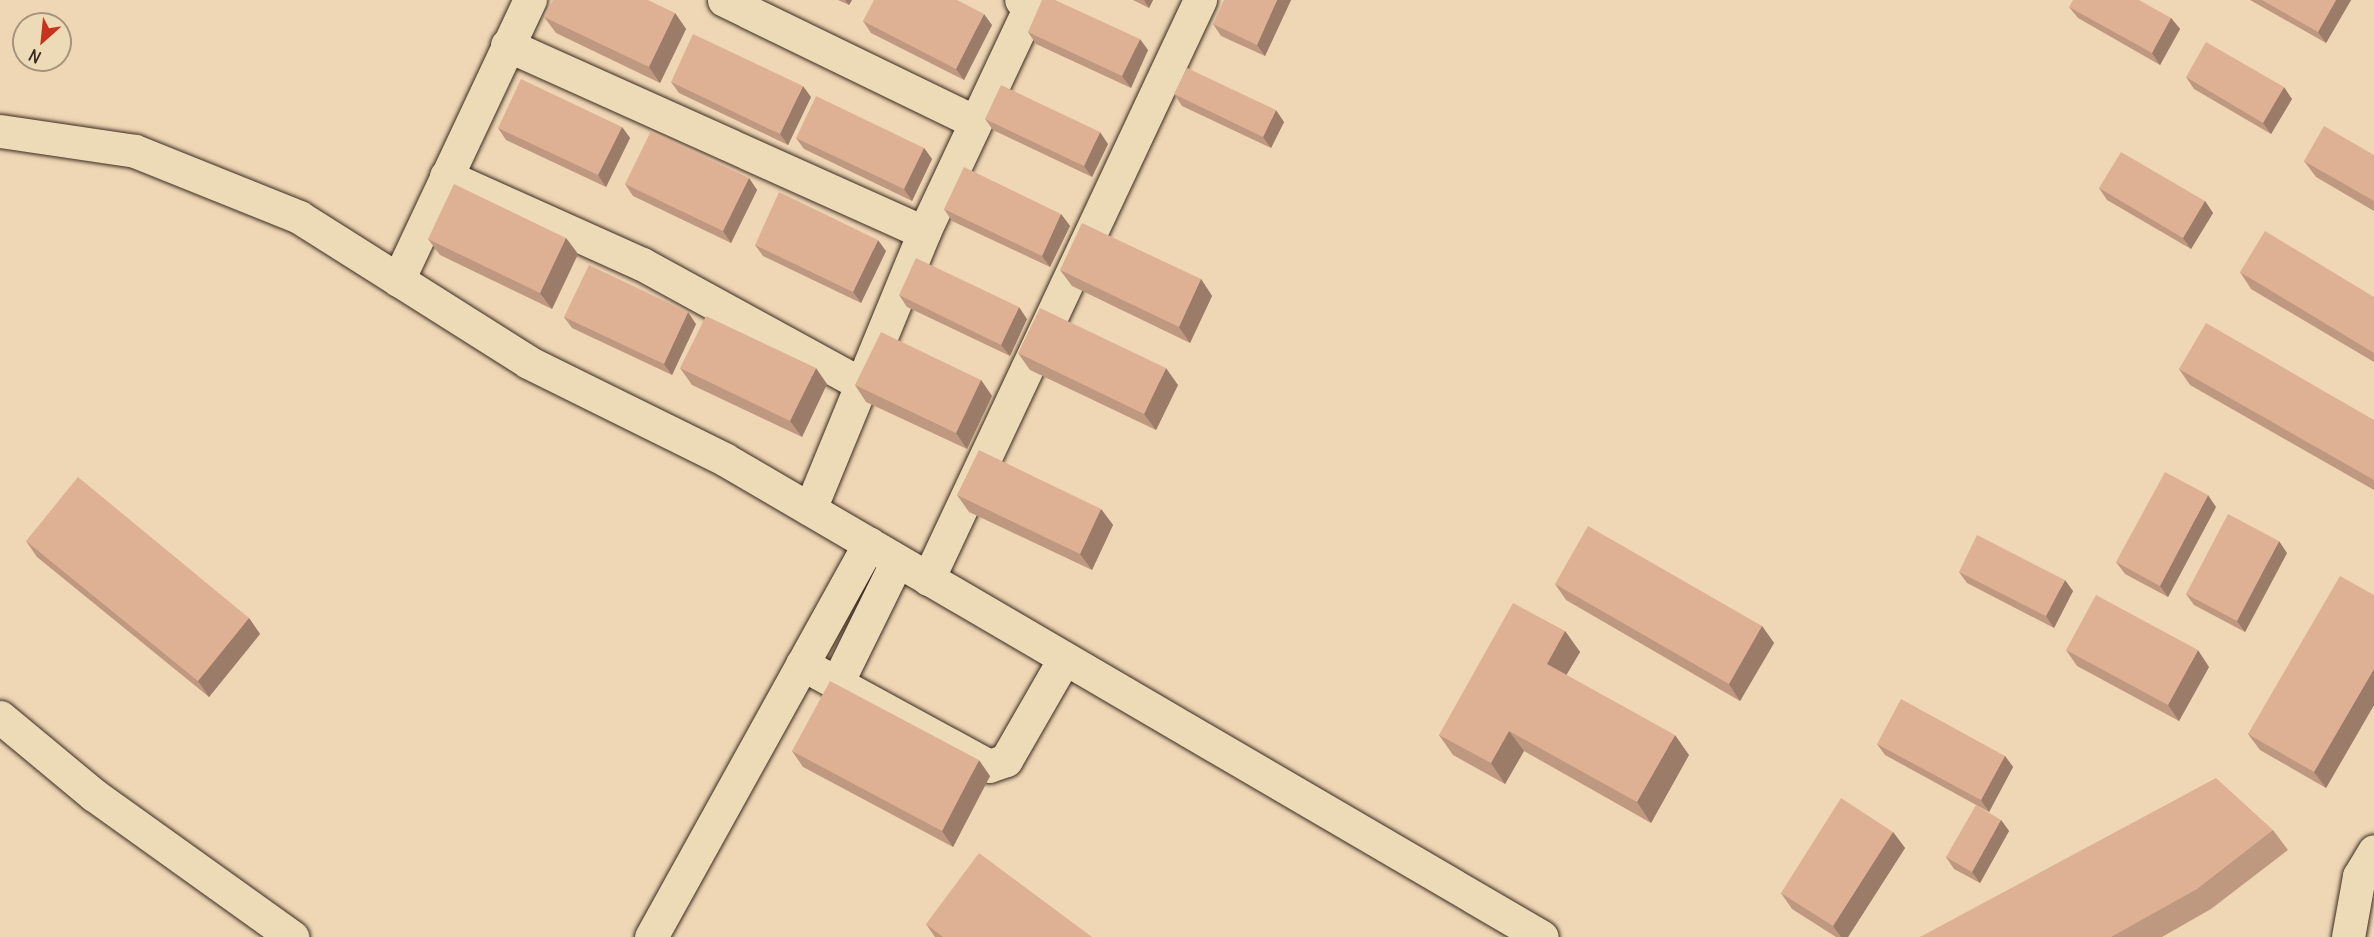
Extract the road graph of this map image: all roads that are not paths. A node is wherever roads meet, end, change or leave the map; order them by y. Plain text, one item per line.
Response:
1 (530, 0) edge
2 (724, 0) edge
3 (1021, 0) edge
4 (1200, 0) edge
5 (507, 45) junction
6 (975, 122) junction
7 (0, 130) edge
8 (446, 176) junction
9 (924, 232) junction
10 (398, 280) junction
11 (861, 384) junction
12 (810, 509) junction
13 (869, 543) junction
14 (897, 561) junction
15 (928, 579) junction
16 (1064, 658) junction
17 (802, 664) junction
18 (837, 683) junction
19 (0, 717) edge
20 (2374, 851) edge
21 (292, 937) edge
22 (651, 937) edge
23 (1542, 937) edge
24 (2348, 937) edge

1 - 5 street
2 - 6 street
3 - 6 street
4 - 15 street
5 - 8 street
5 - 9 street
6 - 9 street
7 - 10 street
8 - 10 street
8 - 11 street
9 - 11 street
10 - 12 street
11 - 12 street
12 - 13 street
13 - 14 street
13 - 17 street
14 - 15 street
14 - 18 street
15 - 16 street
16 - 18 street
16 - 23 street
17 - 18 street
17 - 22 street
19 - 21 street
20 - 24 street

